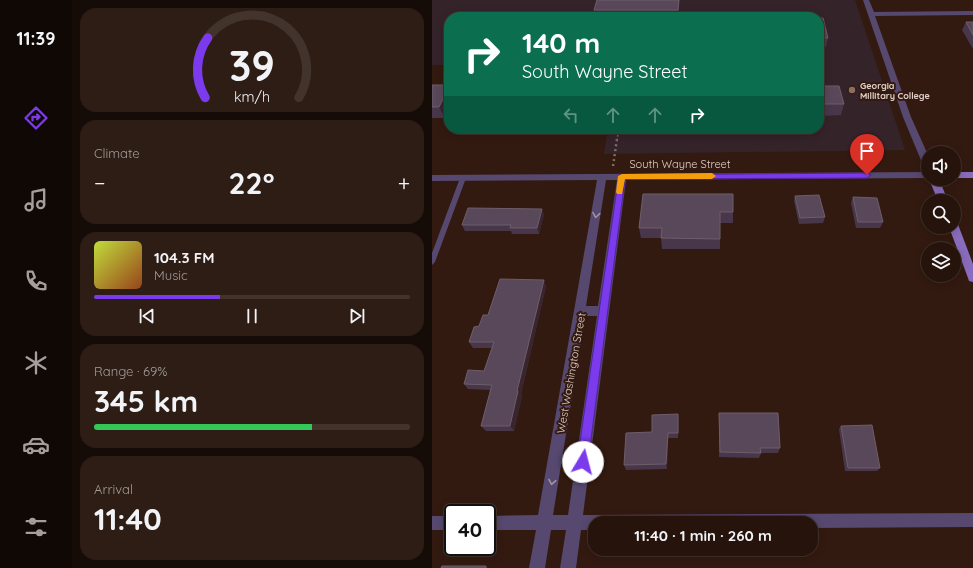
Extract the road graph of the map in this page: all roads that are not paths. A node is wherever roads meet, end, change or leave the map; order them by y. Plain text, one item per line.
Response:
1 (866, 0) edge
2 (973, 13) edge
3 (871, 14) junction
4 (921, 149) edge
5 (921, 175) edge
6 (961, 175) edge
7 (973, 175) edge
8 (612, 177) junction
9 (432, 178) edge
10 (463, 178) junction
11 (957, 234) edge
12 (432, 262) edge
13 (973, 278) edge
14 (581, 311) junction
15 (603, 311) junction
16 (973, 520) edge
17 (432, 523) edge
18 (444, 523) edge
19 (496, 523) edge
20 (545, 523) junction
21 (574, 523) junction
22 (537, 568) edge
23 (568, 568) edge

1 - 3 street
2 - 3 street
3 - 4 street
5 - 8 street, South Wayne Street
6 - 7 main road
8 - 10 street, South Wayne Street
8 -> 14 street, West Washington Street
8 - 15 street, West Washington Street
9 - 10 street, South Wayne Street
10 - 12 lane
11 - 13 main road
14 - 15 street
14 -> 20 street, West Washington Street
15 - 21 street, West Washington Street
16 - 21 street
17 - 18 street
19 - 20 street
20 - 21 street
20 - 22 street, West Washington Street
21 - 23 street, West Washington Street

